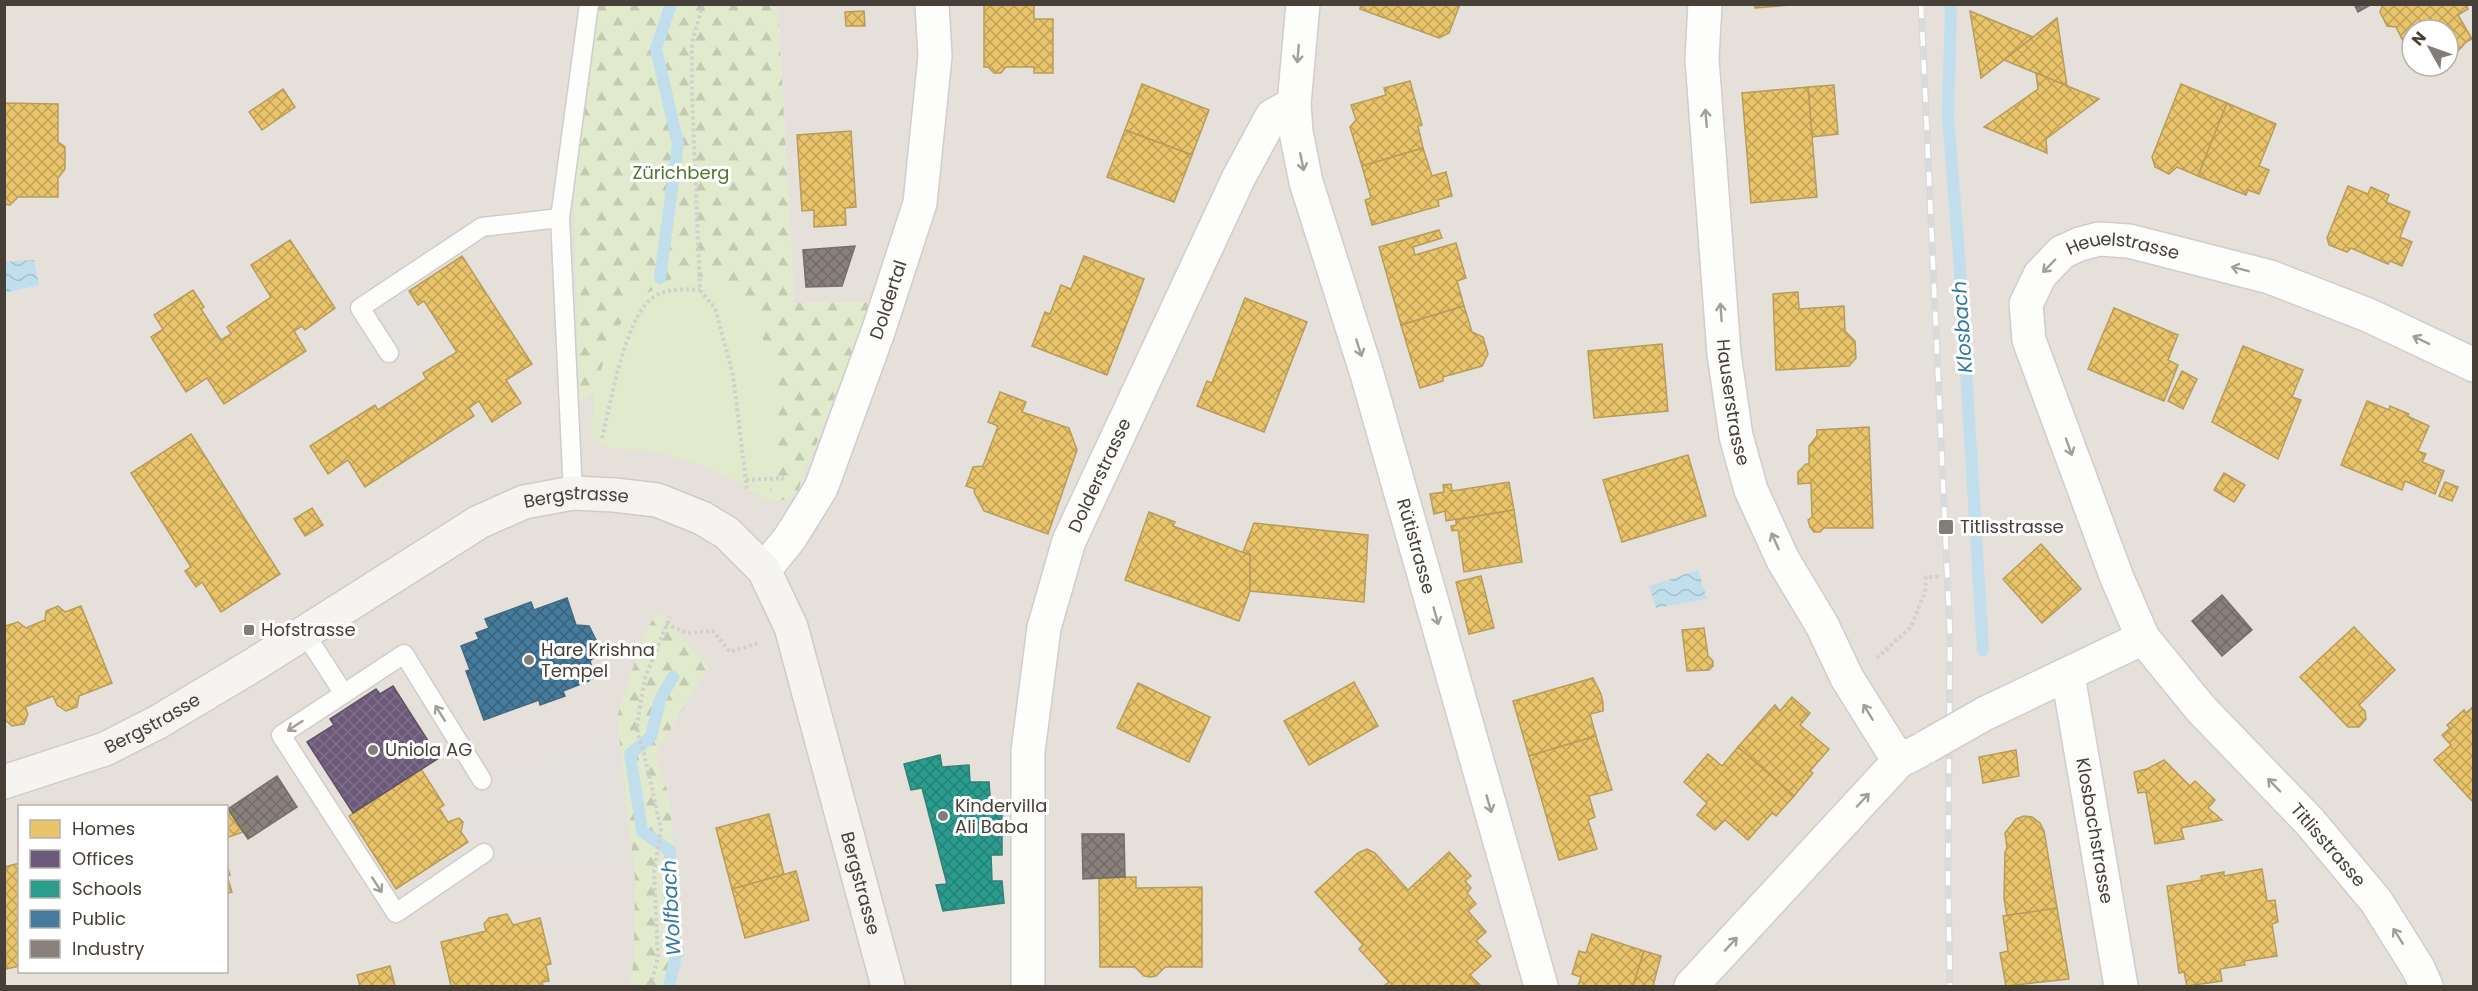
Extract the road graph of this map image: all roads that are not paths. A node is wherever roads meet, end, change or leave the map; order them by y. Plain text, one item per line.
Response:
1 (589, 4) edge
2 (932, 4) edge
3 (1303, 4) edge
4 (1705, 4) edge
5 (1294, 104) junction
6 (560, 218) junction
7 (389, 353) dead end
8 (2474, 365) edge
9 (573, 493) junction
10 (764, 570) junction
11 (304, 632) junction
12 (2143, 638) junction
13 (2068, 675) junction
14 (344, 694) junction
15 (1912, 754) junction
16 (482, 780) dead end
17 (4, 782) edge
18 (484, 853) dead end
19 (888, 987) edge
20 (1028, 987) edge
21 (1540, 987) edge
22 (1691, 987) edge
23 (2121, 987) edge
24 (2426, 987) edge

1 - 6 lane
2 - 10 street, Doldertal
3 -> 5 street
15 -> 4 street, Hauserstrasse
5 - 20 street, Dolderstrasse
5 -> 21 street, Rütistrasse
6 - 7 lane
6 - 9 lane
8 -> 12 street, Heuelstrasse
9 - 10 main road, Bergstrasse
9 - 11 main road, Bergstrasse
10 - 19 main road, Bergstrasse
11 - 14 lane
11 - 17 main road, Bergstrasse
12 - 13 street
24 -> 12 street, Titlisstrasse
13 - 15 street, bridge
13 - 23 street, Klosbachstrasse
16 -> 14 lane
14 -> 18 lane
22 -> 15 street

